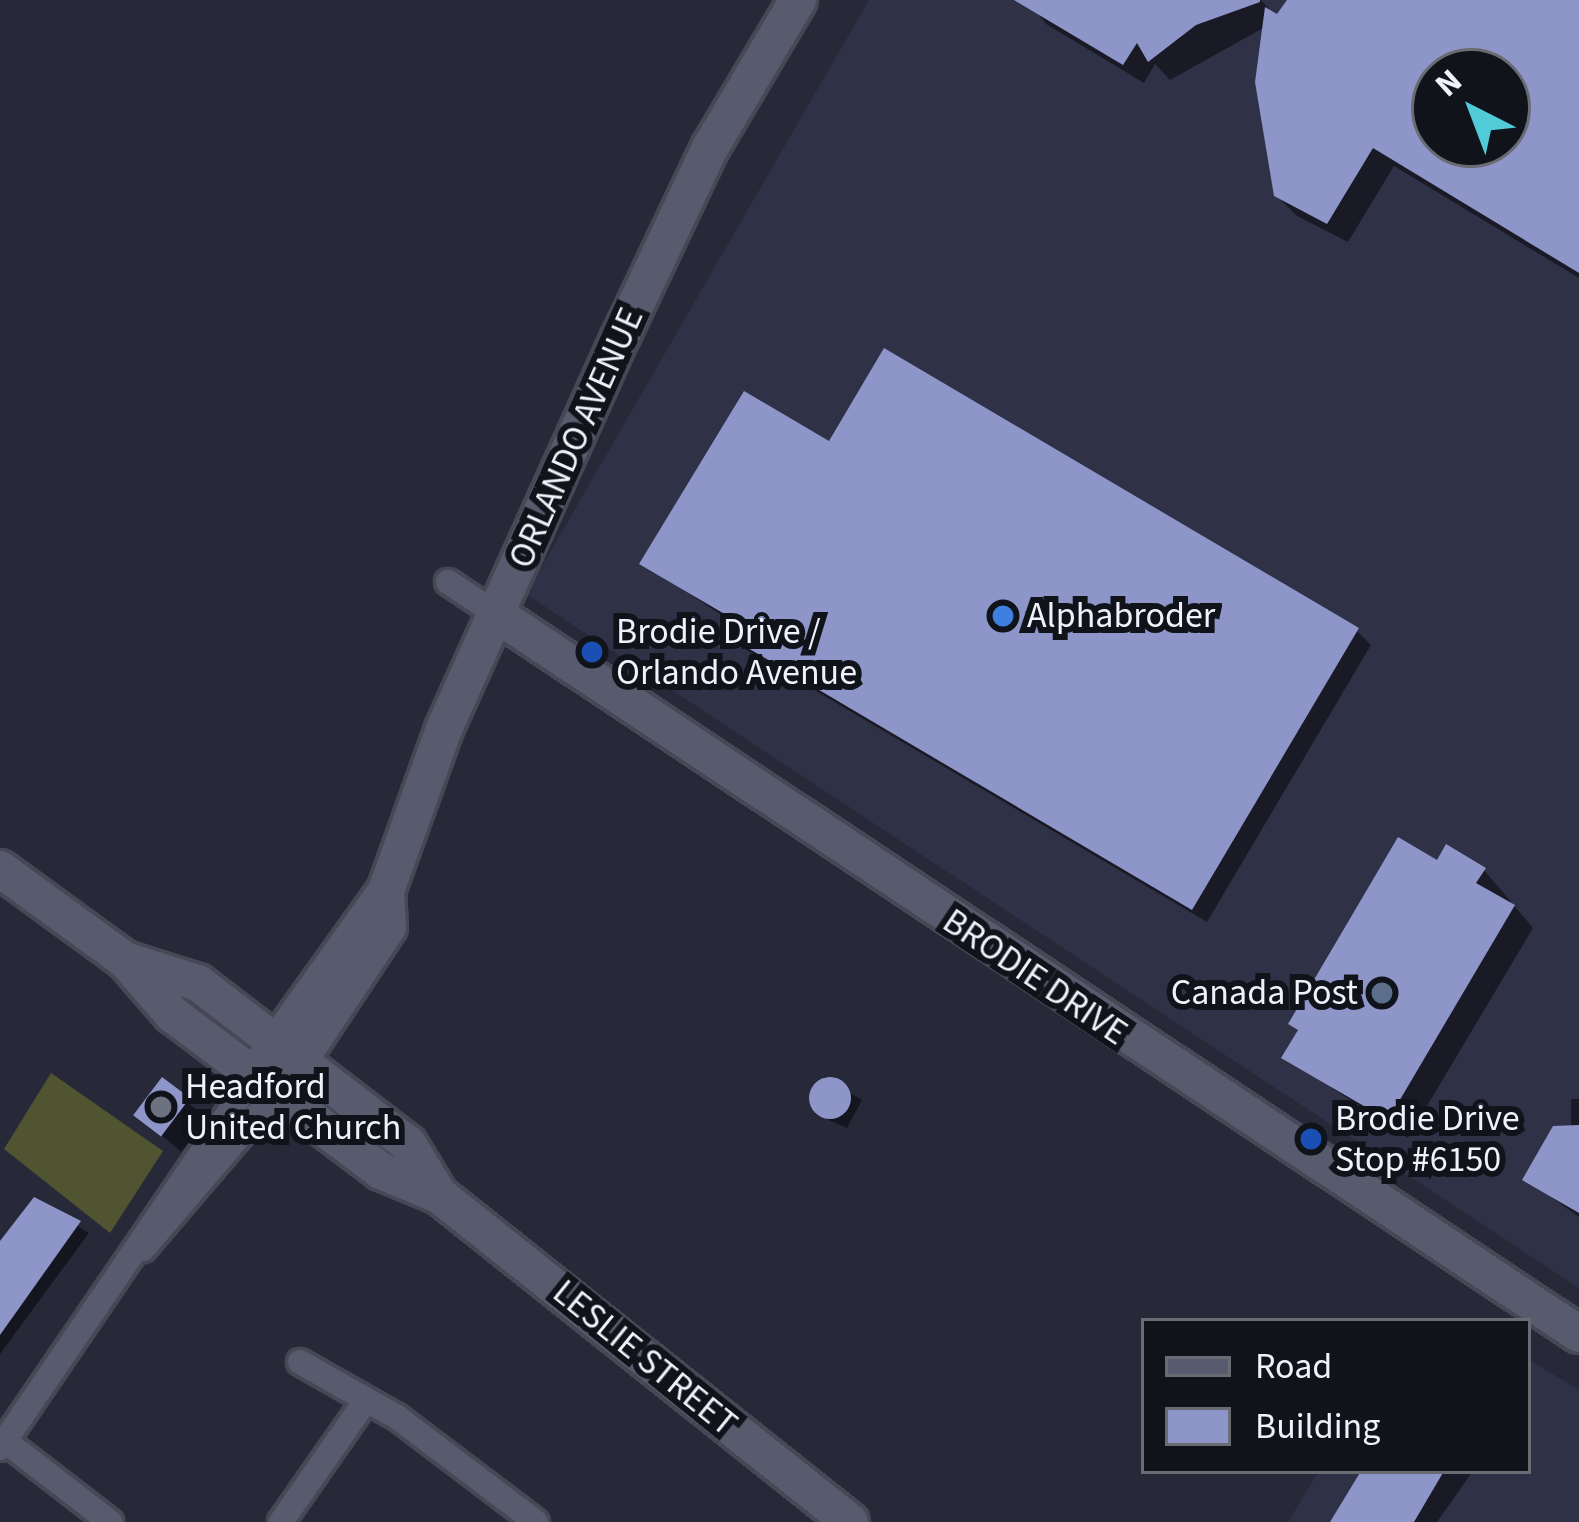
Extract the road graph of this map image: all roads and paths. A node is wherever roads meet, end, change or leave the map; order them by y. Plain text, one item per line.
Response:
1 (798, 0) edge
2 (448, 582) dead end
3 (496, 614) junction
4 (0, 869) edge
5 (125, 960) junction
6 (289, 1053) junction
7 (267, 1083) junction
8 (440, 1195) junction
9 (1579, 1334) edge
10 (299, 1362) dead end
11 (362, 1406) junction
12 (2, 1444) edge
13 (110, 1522) edge
14 (281, 1522) edge
15 (536, 1522) edge
16 (850, 1522) edge

1 - 3 street, ORLANDO AVENUE
2 - 3 street
3 - 6 street, ORLANDO AVENUE
3 - 9 street, BRODIE DRIVE
4 - 5 street, LESLIE STREET
5 - 6 street, LESLIE STREET
5 - 7 street, LESLIE STREET
6 - 7 street, ORLANDO AVENUE
6 - 8 street, LESLIE STREET
7 - 8 street, LESLIE STREET
7 - 12 street
8 - 16 street, LESLIE STREET
10 - 11 street
11 - 14 street
11 - 15 street
12 - 13 street

